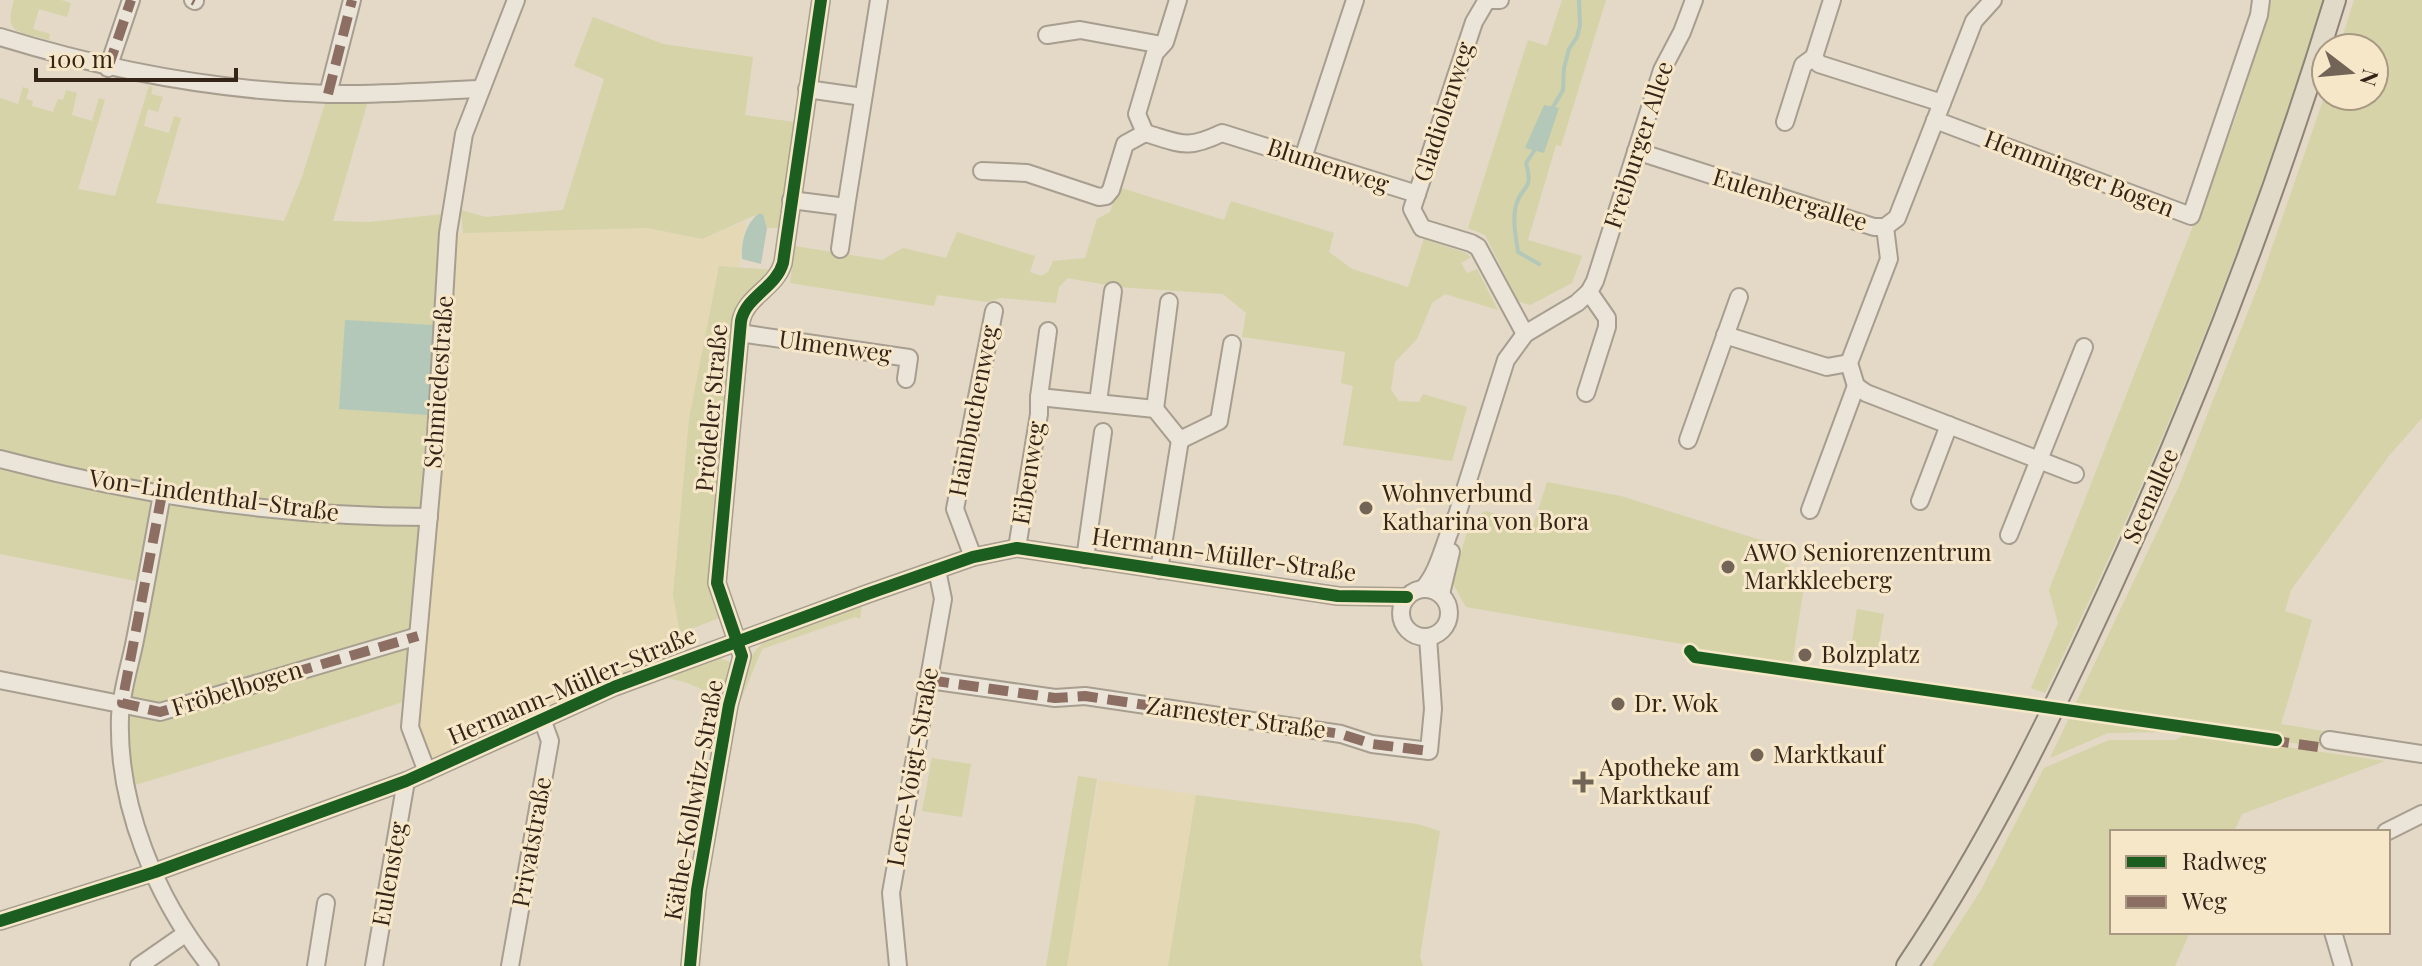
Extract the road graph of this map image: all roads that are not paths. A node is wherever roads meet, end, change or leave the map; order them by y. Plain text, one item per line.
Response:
1 (131, 0) edge
2 (352, 0) edge
3 (516, 0) edge
4 (821, 0) edge
5 (879, 0) edge
6 (1178, 0) edge
7 (1355, 0) edge
8 (1486, 0) edge
9 (1500, 0) edge
10 (1694, 0) edge
11 (1832, 0) edge
12 (1993, 0) edge
13 (2261, 0) edge
14 (2335, 0) edge
15 (1047, 35) dead end
16 (0, 37) edge
17 (1162, 45) junction
18 (1814, 57) junction
19 (108, 68) junction
20 (480, 89) junction
21 (807, 89) junction
22 (328, 94) junction
23 (863, 97) junction
24 (1942, 103) junction
25 (1935, 120) junction
26 (1785, 122) dead end
27 (1145, 133) junction
28 (1636, 151) junction
29 (1303, 158) junction
30 (982, 171) dead end
31 (1417, 194) junction
32 (791, 200) junction
33 (846, 207) junction
34 (1885, 227) junction
35 (840, 249) dead end
36 (1113, 291) dead end
37 (1589, 292) junction
38 (1739, 297) dead end
39 (1169, 302) dead end
40 (994, 311) dead end
41 (1048, 331) dead end
42 (740, 333) junction
43 (1525, 334) junction
44 (1725, 335) junction
45 (1232, 344) dead end
46 (2084, 347) dead end
47 (1849, 363) junction
48 (906, 379) dead end
49 (1856, 386) junction
50 (1586, 393) dead end
51 (1039, 397) junction
52 (1098, 402) junction
53 (1155, 409) junction
54 (1949, 425) junction
55 (1103, 432) dead end
56 (1180, 440) junction
57 (1688, 440) dead end
58 (0, 459) edge
59 (2039, 460) junction
60 (2075, 474) dead end
61 (162, 494) junction
62 (1920, 501) dead end
63 (1810, 510) dead end
64 (1457, 515) junction
65 (429, 517) junction
66 (2009, 535) dead end
67 (1017, 548) junction
68 (973, 557) junction
69 (1085, 559) junction
70 (937, 570) junction
71 (1159, 570) junction
72 (1423, 589) junction
73 (1441, 594) junction
74 (1338, 596) junction
75 (1407, 597) junction
76 (1401, 617) junction
77 (418, 636) junction
78 (1428, 637) junction
79 (739, 642) junction
80 (0, 680) edge
81 (929, 680) junction
82 (122, 703) junction
83 (542, 719) junction
84 (2329, 740) dead end
85 (2422, 754) edge
86 (427, 772) junction
87 (406, 781) junction
88 (2422, 814) edge
89 (2390, 830) edge
90 (155, 872) junction
91 (326, 903) dead end
92 (0, 921) edge
93 (185, 934) junction
94 (2334, 934) edge
95 (139, 966) edge
96 (210, 966) edge
97 (316, 966) edge
98 (374, 966) edge
99 (510, 966) edge
100 (690, 966) edge
101 (898, 966) edge
102 (1907, 966) edge
103 (2343, 966) edge

1 - 19 street
2 - 22 street
3 - 20 street, Schmiedestraße
4 - 21 street, Prödeler Straße
5 - 23 street
6 - 17 street
7 - 29 street
8 - 9 street, Gladiolenweg
8 - 31 street, Gladiolenweg
10 - 28 street, Freiburger Allee
11 - 18 street
12 - 24 street, Eulenbergallee
13 - 25 street, Hemminger Bogen
14 - 102 main road, Seenallee
15 - 17 street
16 - 19 street
17 - 27 street
18 - 24 street
18 - 26 street
19 - 22 street
20 - 22 street
20 - 65 street, Schmiedestraße
21 - 23 street
21 - 32 street, Prödeler Straße
23 - 33 street
24 - 25 street, Eulenbergallee
25 - 34 street, Eulenbergallee
27 - 29 street, Blumenweg
27 - 30 street
28 - 34 street, Eulenbergallee
28 - 37 street, Freiburger Allee
29 - 31 street, Blumenweg
31 - 43 street, Blumenweg
32 - 33 street
32 - 42 street, Prödeler Straße
33 - 35 street
34 - 47 street
36 - 52 street
37 - 43 street
37 - 50 street
38 - 44 street
39 - 53 street
40 - 68 street, Hainbuchenweg
41 - 51 street, Eibenweg
42 - 48 street, Ulmenweg
42 - 79 street, Prödeler Straße
43 - 64 street
44 - 47 street
44 - 57 street
45 - 56 street
46 - 59 street
47 - 49 street
49 - 54 street
49 - 63 street
51 - 52 street, Eibenweg
51 - 67 street, Eibenweg
52 - 53 street, Eibenweg
53 - 56 street
54 - 59 street
54 - 62 street
55 - 69 street, Hermann-Müller-Straße
56 - 71 street
58 - 61 street, Von-Lindenthal-Straße
59 - 60 street
59 - 66 street
61 - 65 street, Von-Lindenthal-Straße
61 - 82 street
64 - 72 street
64 - 73 street
65 - 77 street, Schmiedestraße
67 - 68 street, Hermann-Müller-Straße
67 - 69 street, Hermann-Müller-Straße
68 - 70 street, Hermann-Müller-Straße
69 - 71 street, Hermann-Müller-Straße
70 - 79 street, Hermann-Müller-Straße
70 - 81 street, Lene-Voigt-Straße
71 - 74 street, Hermann-Müller-Straße
72 - 73 street
72 - 75 street
73 - 78 street
74 - 75 street, Hermann-Müller-Straße
74 - 76 street, Hermann-Müller-Straße
75 - 76 street
76 - 78 street
77 - 82 street, Fröbelbogen
77 - 86 street, Schmiedestraße
78 - 81 street, Zarnester Straße
79 - 83 street, Hermann-Müller-Straße
79 - 100 street, Käthe-Kollwitz-Straße
80 - 82 street, Fröbelbogen
81 - 101 street, Lene-Voigt-Straße
82 - 90 street
83 - 86 street, Hermann-Müller-Straße
83 - 99 street, Privatstraße
84 - 85 street
86 - 87 street, Hermann-Müller-Straße
87 - 90 street, Hermann-Müller-Straße
87 - 98 street, Eulensteg
88 - 89 street
90 - 92 street, Hermann-Müller-Straße
90 - 93 street
91 - 97 street
93 - 95 street
93 - 96 street
94 - 103 street

